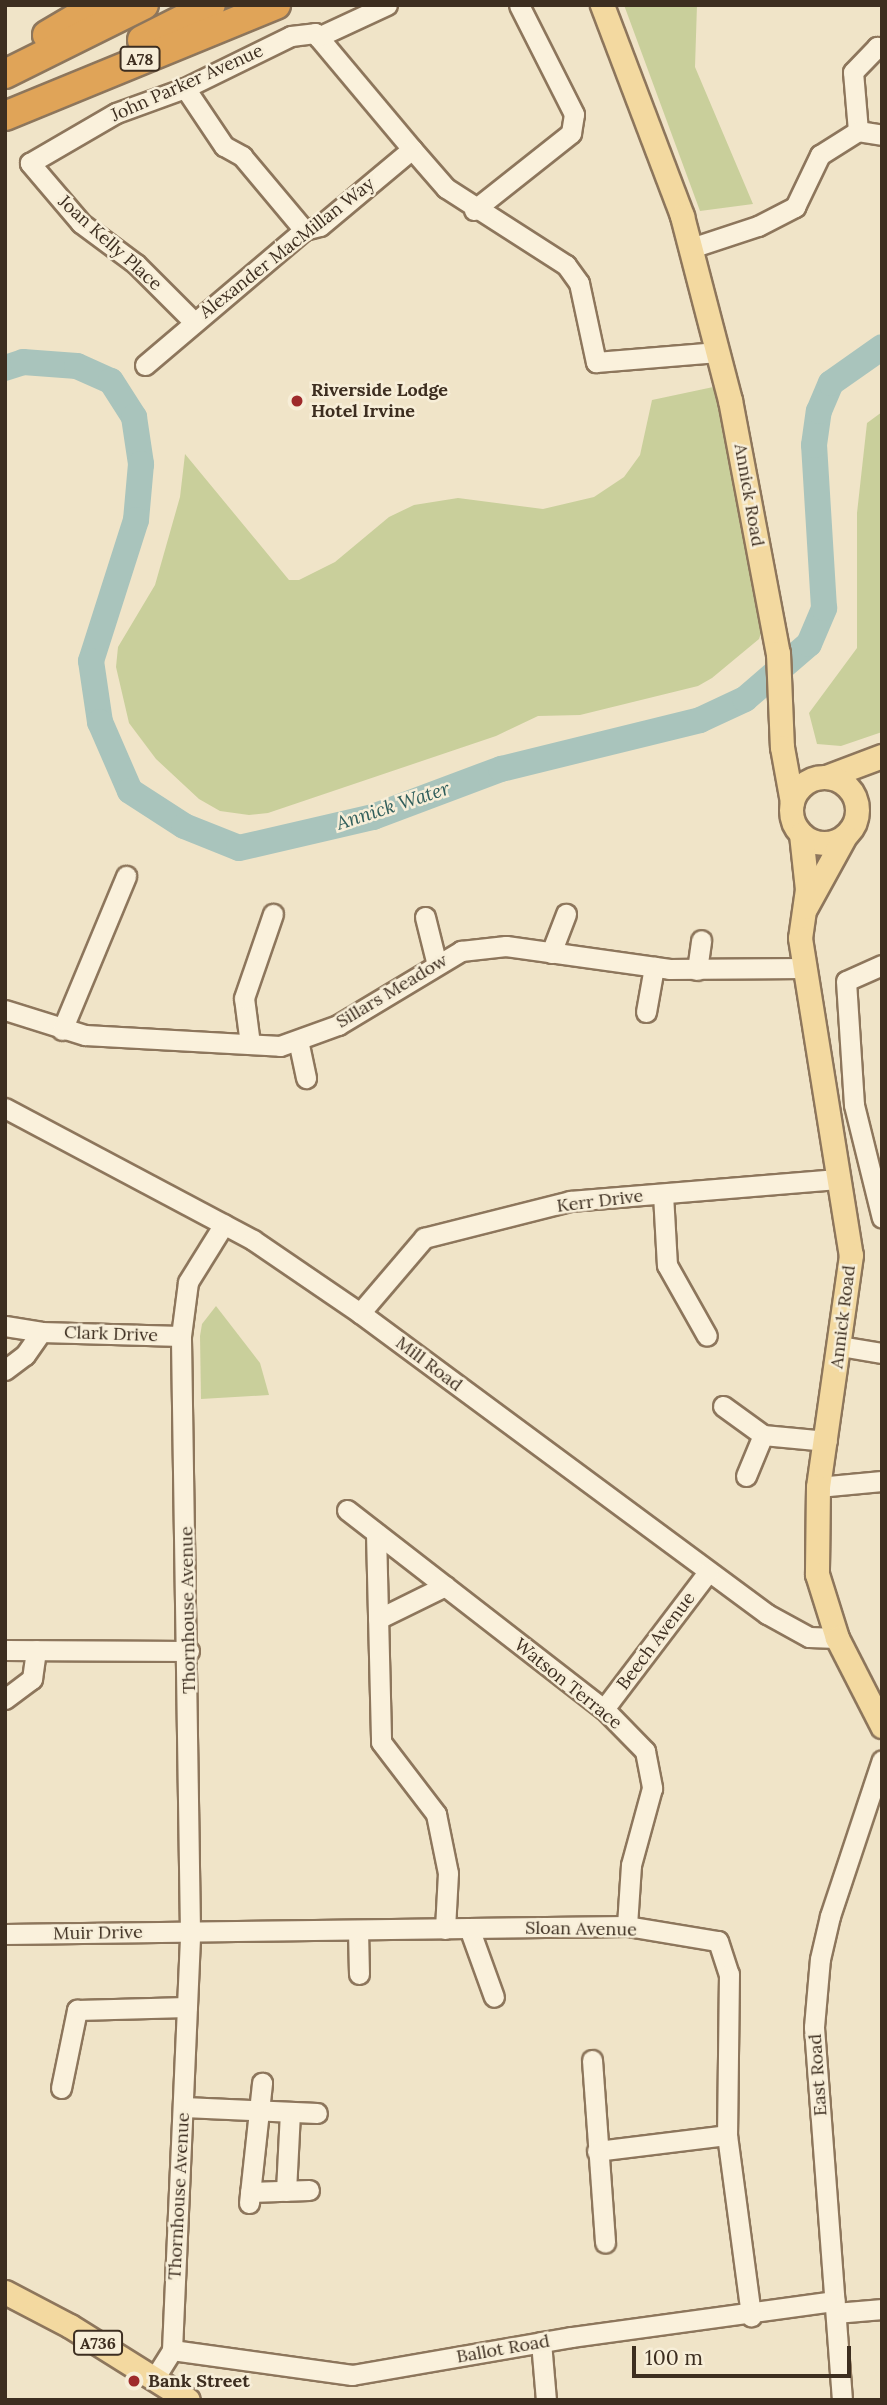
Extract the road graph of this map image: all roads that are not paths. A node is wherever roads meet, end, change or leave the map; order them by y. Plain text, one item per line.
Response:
1 (98, 5) edge
2 (144, 5) edge
3 (211, 5) edge
4 (276, 5) edge
5 (387, 5) edge
6 (519, 5) edge
7 (602, 5) edge
8 (318, 37) junction
9 (882, 48) edge
10 (5, 59) edge
11 (5, 74) edge
12 (184, 88) junction
13 (5, 107) edge
14 (5, 116) edge
15 (858, 131) junction
16 (882, 135) edge
17 (412, 149) junction
18 (30, 163) joint
19 (474, 210) junction
20 (304, 230) junction
21 (691, 248) junction
22 (193, 321) junction
23 (718, 352) junction
24 (145, 365) dead end
25 (782, 747) junction
26 (882, 758) edge
27 (822, 777) junction
28 (854, 796) junction
29 (792, 802) junction
30 (801, 834) junction
31 (845, 836) junction
32 (126, 876) dead end
33 (804, 911) junction
34 (273, 914) dead end
35 (566, 914) dead end
36 (425, 917) dead end
37 (701, 940) dead end
38 (551, 953) junction
39 (437, 965) junction
40 (882, 965) edge
41 (654, 967) junction
42 (805, 968) junction
43 (697, 970) junction
44 (5, 1010) edge
45 (646, 1013) dead end
46 (62, 1030) junction
47 (298, 1040) junction
48 (250, 1044) junction
49 (306, 1078) dead end
50 (5, 1108) edge
51 (836, 1179) junction
52 (663, 1194) junction
53 (882, 1218) edge
54 (224, 1224) junction
55 (360, 1313) junction
56 (5, 1325) edge
57 (41, 1332) junction
58 (181, 1336) junction
59 (707, 1336) dead end
60 (840, 1346) junction
61 (882, 1353) edge
62 (5, 1370) edge
63 (723, 1406) dead end
64 (763, 1435) junction
65 (827, 1441) junction
66 (746, 1476) dead end
67 (882, 1481) edge
68 (818, 1487) junction
69 (347, 1510) dead end
70 (376, 1533) junction
71 (708, 1572) junction
72 (445, 1586) junction
73 (378, 1619) junction
74 (837, 1638) junction
75 (5, 1650) edge
76 (36, 1650) junction
77 (189, 1651) junction
78 (5, 1699) edge
79 (604, 1709) junction
80 (882, 1726) edge
81 (882, 1760) edge
82 (627, 1926) junction
83 (469, 1928) junction
84 (445, 1929) junction
85 (358, 1930) junction
86 (190, 1932) junction
87 (5, 1934) edge
88 (359, 1974) dead end
89 (494, 1997) dead end
90 (187, 2007) junction
91 (592, 2060) dead end
92 (262, 2083) dead end
93 (61, 2088) dead end
94 (184, 2107) junction
95 (259, 2110) junction
96 (290, 2112) junction
97 (317, 2113) dead end
98 (727, 2134) junction
99 (597, 2151) junction
100 (309, 2190) dead end
101 (286, 2191) junction
102 (606, 2243) dead end
103 (5, 2292) edge
104 (835, 2307) junction
105 (882, 2309) edge
106 (751, 2316) junction
107 (541, 2342) junction
108 (172, 2350) junction
109 (154, 2379) junction
110 (188, 2400) edge
111 (546, 2400) edge
112 (842, 2400) edge

1 - 10 highway
2 - 11 highway, A78
3 - 13 highway, A78
4 - 14 highway, A78
5 - 8 street, John Parker Avenue
6 - 19 street
7 - 21 main road, Annick Road
8 - 12 street, John Parker Avenue
8 - 17 street
9 - 15 street
12 - 18 street, John Parker Avenue
12 - 20 street
15 - 16 street
15 - 21 street
17 - 19 street
17 - 20 street, Alexander MacMillan Way
18 - 22 street, Joan Kelly Place
19 - 23 street
20 - 22 street, Alexander MacMillan Way
21 - 23 main road, Annick Road
22 - 24 street, Alexander MacMillan Way
23 - 25 main road, Annick Road
25 - 27 main road
25 - 29 main road, Annick Road
26 - 27 main road
26 - 28 main road
27 - 28 main road
27 - 29 main road
28 - 31 main road
29 - 30 main road
30 - 31 main road
30 - 33 main road, Annick Road
31 - 33 main road, Annick Road
32 - 46 street
33 - 42 main road, Annick Road
34 - 48 street
35 - 38 street
36 - 39 street
37 - 43 street
38 - 39 street, Sillars Meadow
38 - 41 street, Sillars Meadow
39 - 47 street, Sillars Meadow
40 - 53 street
41 - 43 street, Sillars Meadow
41 - 45 street
42 - 43 street, Sillars Meadow
42 - 51 main road, Annick Road
44 - 46 street, Sillars Meadow
46 - 48 street, Sillars Meadow
47 - 48 street, Sillars Meadow
47 - 49 street
50 - 54 street, Mill Road
51 - 52 street, Kerr Drive
51 - 60 main road, Annick Road
52 - 55 street, Kerr Drive
52 - 59 street
54 - 55 street, Mill Road
54 - 58 street, Thornhouse Avenue
55 - 71 street, Mill Road
56 - 57 street, Clark Drive
57 - 58 street, Clark Drive
57 - 62 street, Clark Drive
58 - 77 street, Thornhouse Avenue
60 - 61 street
60 - 65 main road, Annick Road
63 - 64 street
64 - 65 street
64 - 66 street
65 - 68 main road, Annick Road
67 - 68 street
68 - 74 main road, Annick Road
69 - 70 street, Watson Terrace
70 - 72 street, Watson Terrace
70 - 73 street
71 - 74 street, Mill Road
71 - 79 street, Beech Avenue
72 - 73 street
72 - 79 street, Watson Terrace
73 - 84 street
74 - 80 main road, Annick Road
75 - 76 street
76 - 77 street
76 - 78 street
77 - 86 street, Thornhouse Avenue
79 - 82 street, Watson Terrace
81 - 104 street, East Road
82 - 83 street, Sloan Avenue
82 - 98 street, Sloan Avenue
83 - 84 street, Sloan Avenue
83 - 89 street
84 - 85 street, Sloan Avenue
85 - 86 street, Sloan Avenue
85 - 88 street
86 - 87 street, Muir Drive
86 - 90 street, Thornhouse Avenue
90 - 93 street
90 - 94 street, Thornhouse Avenue
91 - 99 street
92 - 95 street
94 - 95 street
94 - 108 street, Thornhouse Avenue
95 - 96 street
95 - 101 street
96 - 97 street
96 - 101 street
98 - 99 street
98 - 106 street, Sloan Avenue
99 - 102 street
100 - 101 street
103 - 109 main road, A736
104 - 105 street, Ballot Road
104 - 106 street, Ballot Road
104 - 112 street, East Road
106 - 107 street, Ballot Road
107 - 108 street, Ballot Road
107 - 111 street
108 - 109 street, Thornhouse Avenue
109 - 110 main road, A736

